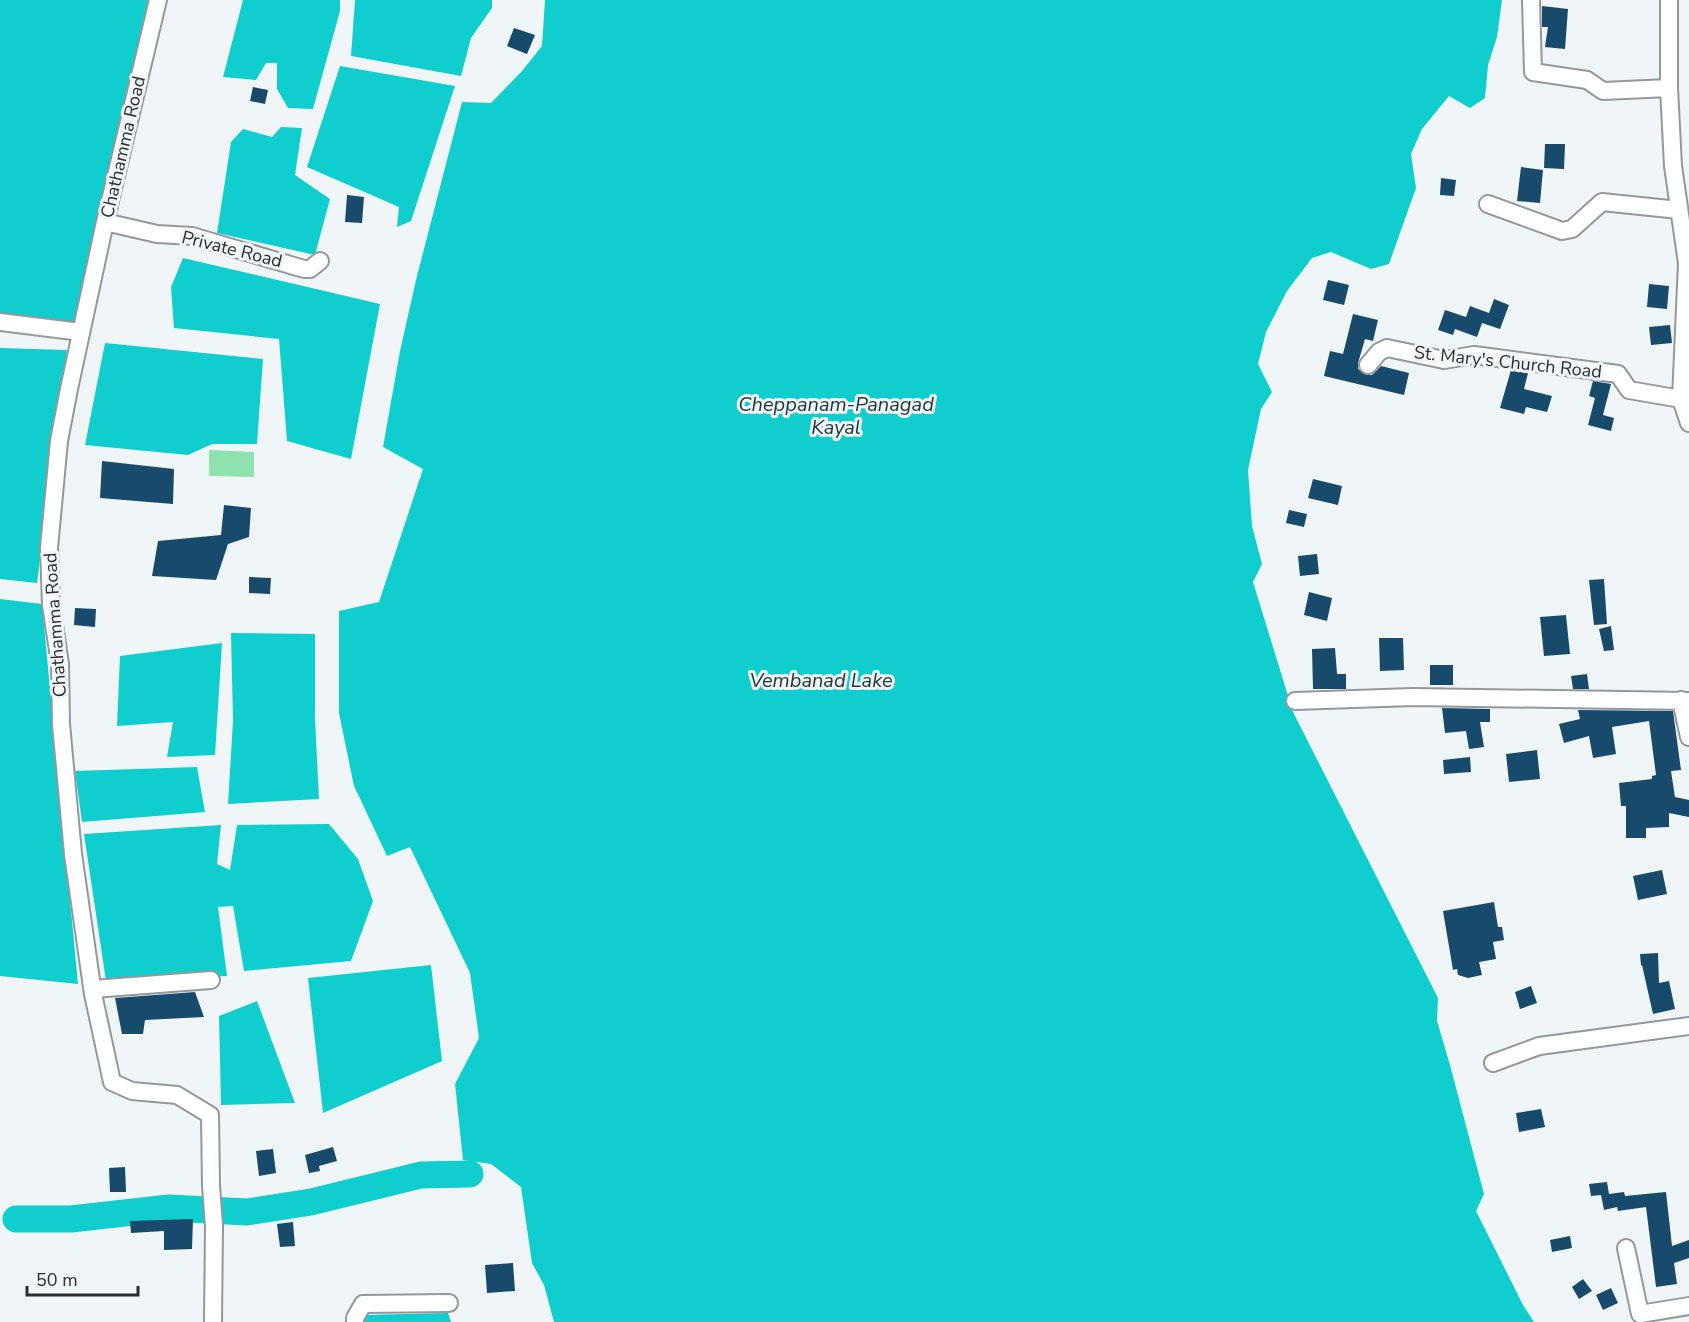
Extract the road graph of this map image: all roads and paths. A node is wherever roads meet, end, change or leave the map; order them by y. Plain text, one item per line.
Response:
1 (158, 0) edge
2 (1531, 0) edge
3 (1669, 0) edge
4 (1669, 88) junction
5 (1488, 204) dead end
6 (1679, 210) junction
7 (105, 222) junction
8 (320, 261) dead end
9 (0, 322) edge
10 (81, 332) junction
11 (1368, 365) dead end
12 (1681, 399) junction
13 (1689, 423) edge
14 (1295, 701) dead end
15 (1685, 701) edge
16 (1689, 737) edge
17 (211, 980) dead end
18 (93, 989) junction
19 (1689, 1026) edge
20 (1493, 1063) dead end
21 (1626, 1248) dead end
22 (449, 1303) dead end
23 (1689, 1306) edge
24 (213, 1322) edge
25 (355, 1322) edge

1 - 7 street, Chathamma Road
2 - 4 street
3 - 4 street
4 - 6 street
5 - 6 street
6 - 12 street
7 - 8 street, Private Road
7 - 10 street, Chathamma Road
9 - 10 street
10 - 18 street, Chathamma Road
11 - 12 street, St. Mary's Church Road
12 - 13 street
14 - 15 street
15 - 16 street
17 - 18 street
18 - 24 street, Chathamma Road
19 - 20 street
21 - 23 street
22 - 25 street

